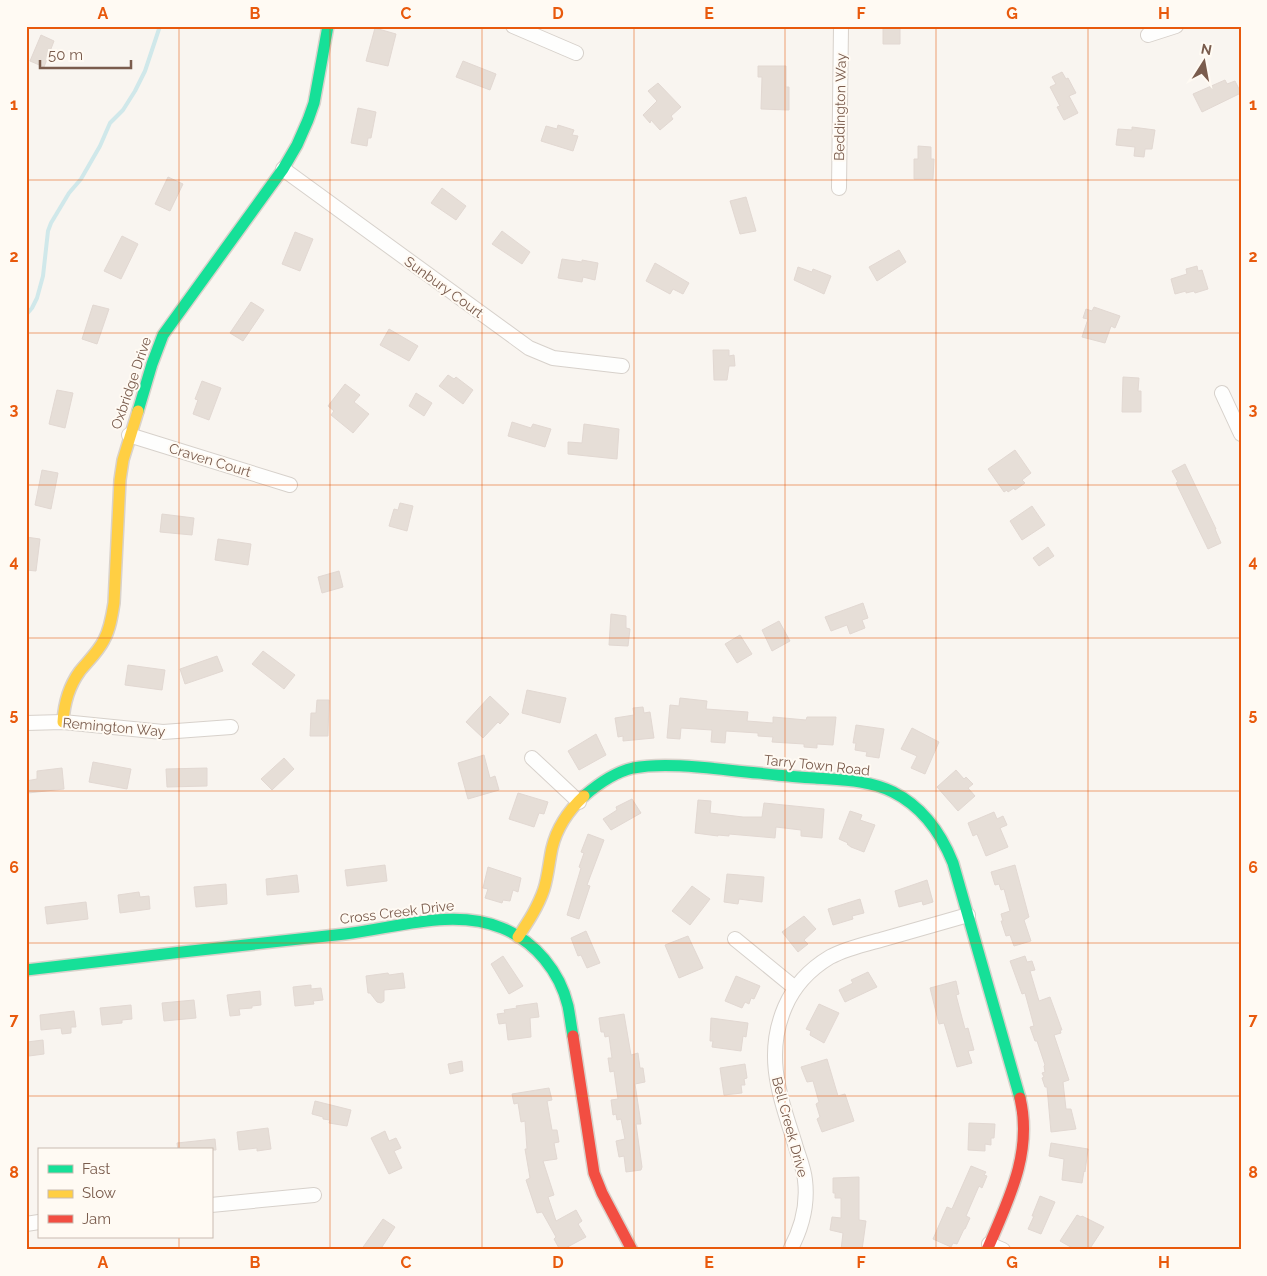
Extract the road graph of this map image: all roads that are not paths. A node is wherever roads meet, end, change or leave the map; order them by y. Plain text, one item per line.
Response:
1 (328, 26) edge
2 (513, 26) edge
3 (841, 26) edge
4 (1176, 26) edge
5 (1148, 35) dead end
6 (576, 52) dead end
7 (283, 169) junction
8 (839, 188) dead end
9 (622, 366) dead end
10 (1222, 393) dead end
11 (1241, 434) edge
12 (129, 435) junction
13 (290, 485) dead end
14 (63, 722) junction
15 (26, 723) edge
16 (232, 727) dead end
17 (532, 758) dead end
18 (579, 802) junction
19 (968, 915) junction
20 (518, 937) junction
21 (735, 939) dead end
22 (26, 970) edge
23 (796, 988) junction
24 (314, 1195) dead end
25 (212, 1205) edge
26 (988, 1247) edge
27 (632, 1250) edge
28 (790, 1250) edge
29 (1003, 1250) edge

1 - 7 street, Oxbridge Drive
2 - 6 street
3 - 8 street, Beddington Way
4 - 5 street
7 - 9 street, Sunbury Court
7 - 12 street, Oxbridge Drive
10 - 11 street
12 - 13 street, Craven Court
12 - 14 street, Oxbridge Drive
14 - 15 street, Remington Way
14 - 16 street, Remington Way
17 - 18 street
18 - 19 street, Tarry Town Road
18 - 20 street, Tarry Town Road
19 - 23 street, Bell Creek Drive
19 - 26 street, Tarry Town Road
20 - 22 street, Cross Creek Drive
20 - 27 street, Cross Creek Drive
21 - 23 street
23 - 28 street, Bell Creek Drive
24 - 25 street
26 - 29 street

